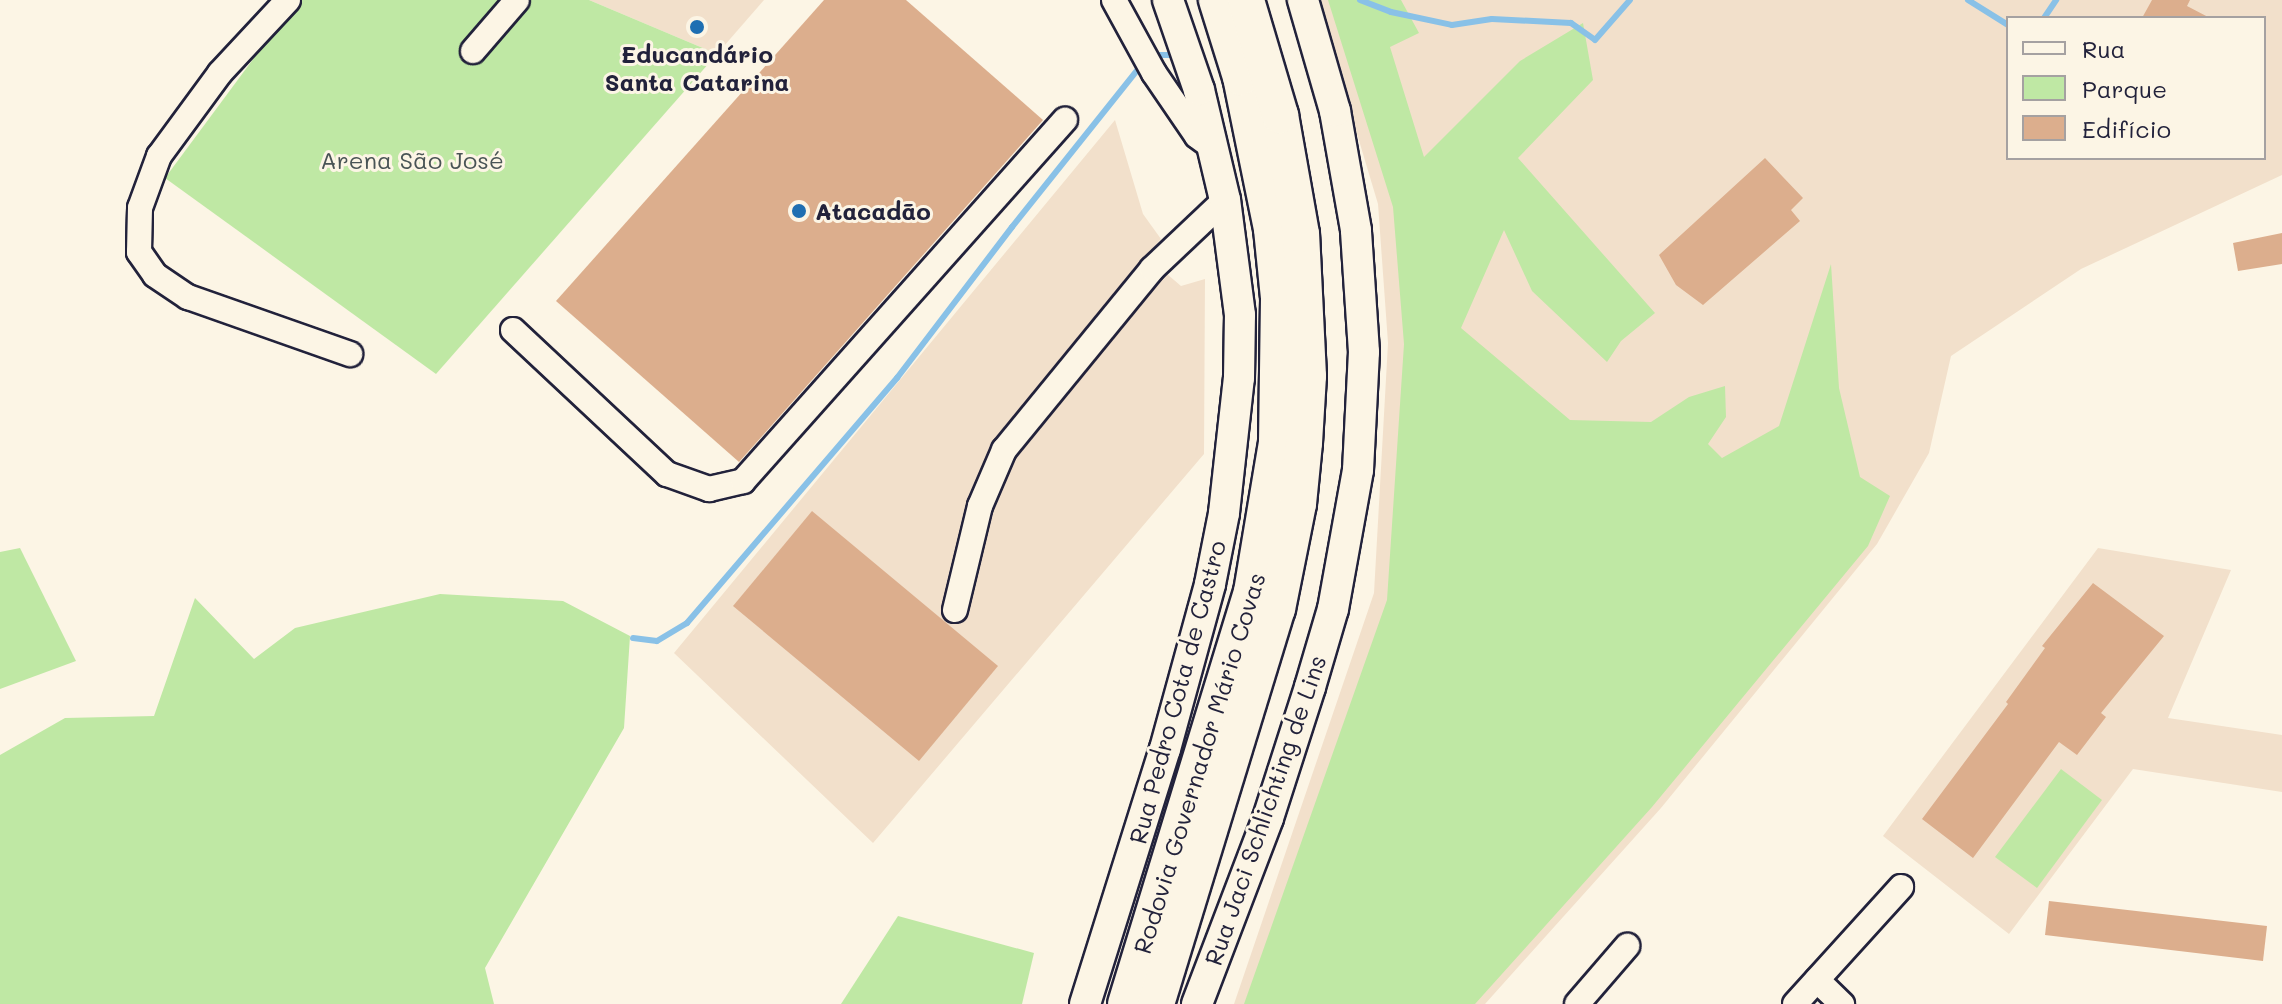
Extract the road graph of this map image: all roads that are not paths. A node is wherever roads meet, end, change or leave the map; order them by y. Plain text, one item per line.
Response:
1 (288, 0) edge
2 (517, 0) edge
3 (1114, 0) edge
4 (1168, 0) edge
5 (1217, 0) edge
6 (1246, 0) edge
7 (1303, 0) edge
8 (473, 51) dead end
9 (1065, 119) dead end
10 (1215, 149) junction
11 (1225, 200) junction
12 (513, 330) dead end
13 (350, 354) dead end
14 (955, 610) dead end
15 (1901, 887) dead end
16 (1627, 946) dead end
17 (1817, 980) junction
18 (1085, 1004) edge
19 (1126, 1004) edge
20 (1156, 1004) edge
21 (1197, 1004) edge
22 (1577, 1004) edge
23 (1795, 1004) edge
24 (1842, 1004) edge

1 - 13 street
2 - 8 street
3 - 10 street
4 - 10 main road, Rua Pedro Cota de Castro
5 - 19 highway, Rodovia Governador Mário Covas
6 - 20 highway, Rodovia Governador Mário Covas
7 - 21 main road, Rua Jaci Schlichting de Lins
9 - 12 street
10 - 11 main road, Rua Pedro Cota de Castro
11 - 14 street
11 - 18 main road, Rua Pedro Cota de Castro
15 - 17 street
16 - 22 street
17 - 23 street
17 - 24 street

